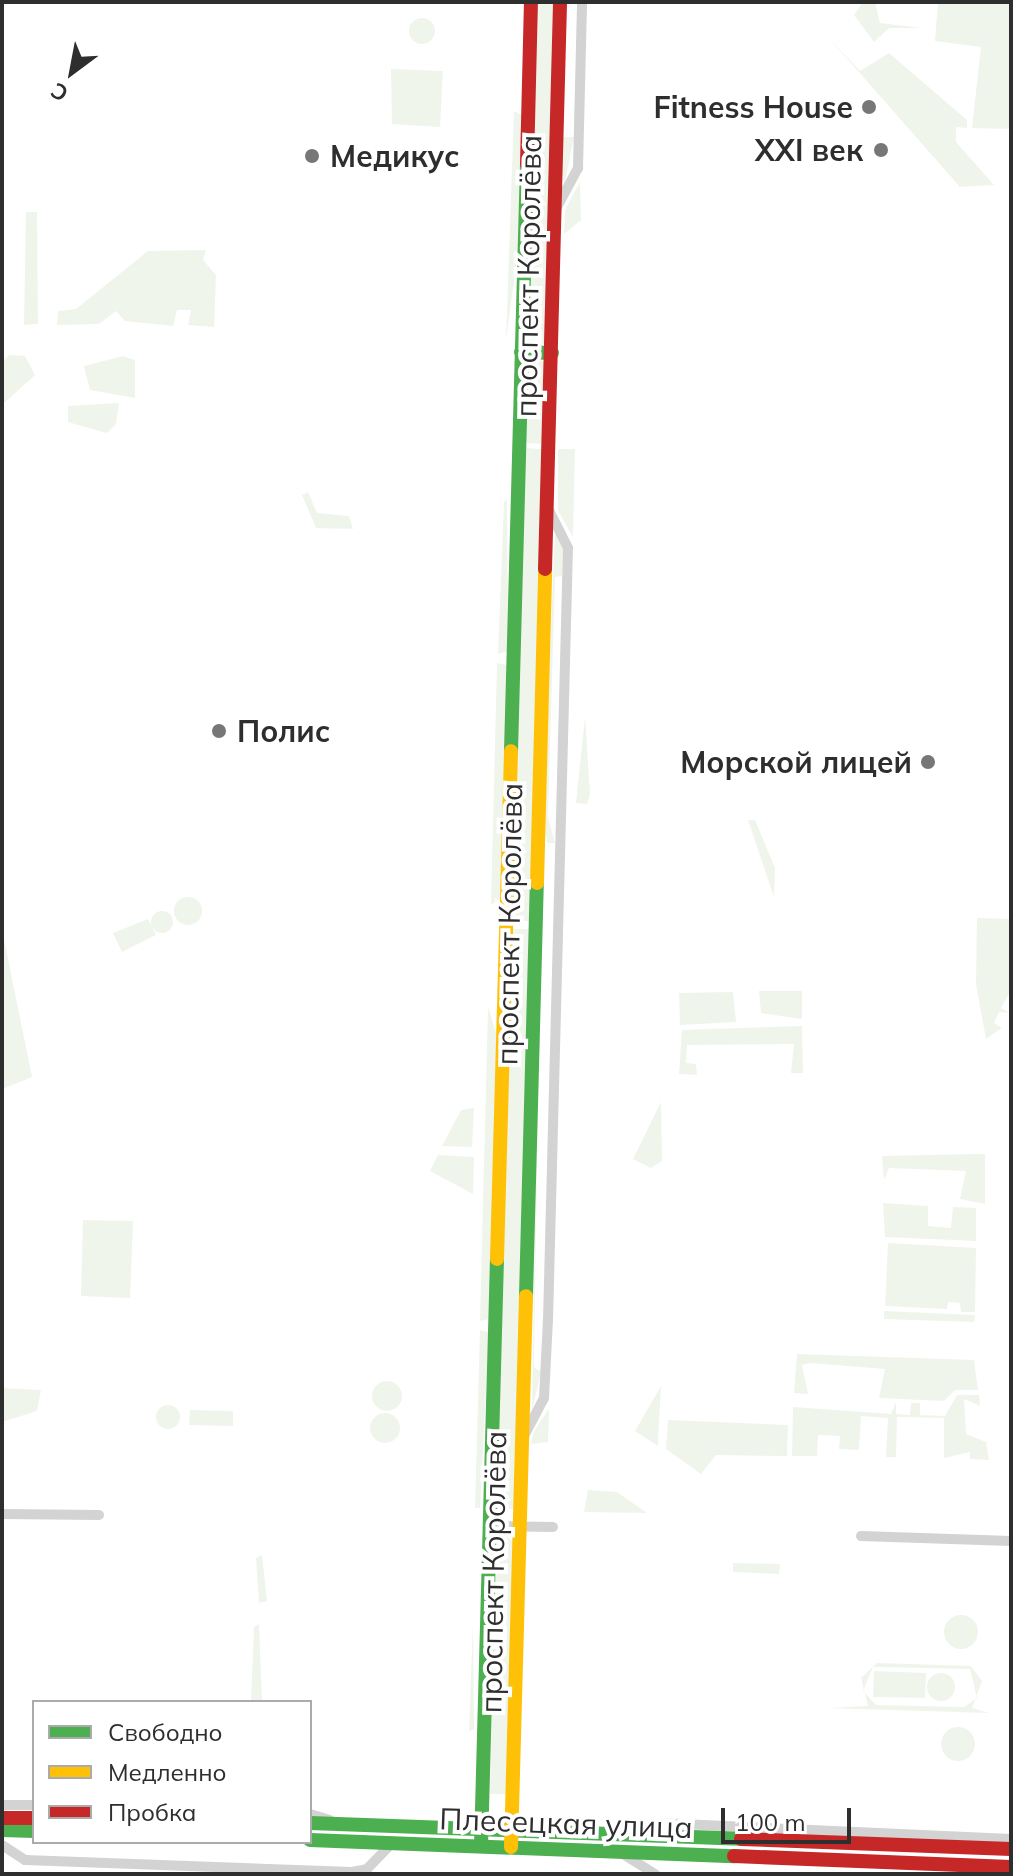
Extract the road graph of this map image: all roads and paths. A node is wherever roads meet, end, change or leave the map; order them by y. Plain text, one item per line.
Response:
1 (531, 2) edge
2 (560, 2) edge
3 (582, 2) edge
4 (556, 209) junction
5 (521, 352) junction
6 (552, 353) junction
7 (549, 510) junction
8 (523, 1438) junction
9 (2, 1514) edge
10 (99, 1515) dead end
11 (488, 1526) junction
12 (521, 1526) junction
13 (553, 1527) dead end
14 (861, 1536) dead end
15 (1011, 1541) edge
16 (2, 1805) edge
17 (32, 1805) edge
18 (312, 1815) edge
19 (2, 1818) edge
20 (32, 1818) edge
21 (312, 1823) edge
22 (343, 1824) junction
23 (482, 1827) junction
24 (512, 1829) junction
25 (2, 1830) edge
26 (32, 1831) edge
27 (620, 1833) junction
28 (1011, 1839) edge
29 (312, 1840) edge
30 (392, 1843) junction
31 (2, 1845) edge
32 (481, 1846) junction
33 (511, 1847) junction
34 (1011, 1849) edge
35 (618, 1851) junction
36 (1011, 1867) edge
37 (655, 1874) edge

1 - 5 street, проспект Королёва
2 - 4 street, проспект Королёва
3 - 4 street
4 - 6 street, проспект Королёва
5 - 6 street
5 - 11 street, проспект Королёва
6 - 7 street, проспект Королёва
7 - 8 street, проспект Королёва
7 - 8 street
8 - 12 street, проспект Королёва
9 - 10 street
11 - 12 street
11 - 23 street, проспект Королёва
12 - 13 street
12 - 24 street, проспект Королёва
14 - 15 street
16 - 17 street
18 - 22 street
19 - 20 street
21 - 22 street, Плесецкая улица
22 - 23 street, Плесецкая улица
23 - 24 street, Плесецкая улица
23 - 32 street, проспект Королёва
24 - 27 street, Плесецкая улица
24 - 33 street, проспект Королёва
25 - 26 street
27 - 28 street
27 - 34 street, Плесецкая улица
29 - 30 street, Плесецкая улица
30 - 31 street
30 - 32 street, Плесецкая улица
32 - 33 street, Плесецкая улица
33 - 35 street, Плесецкая улица
35 - 36 street, Плесецкая улица
35 - 37 street

